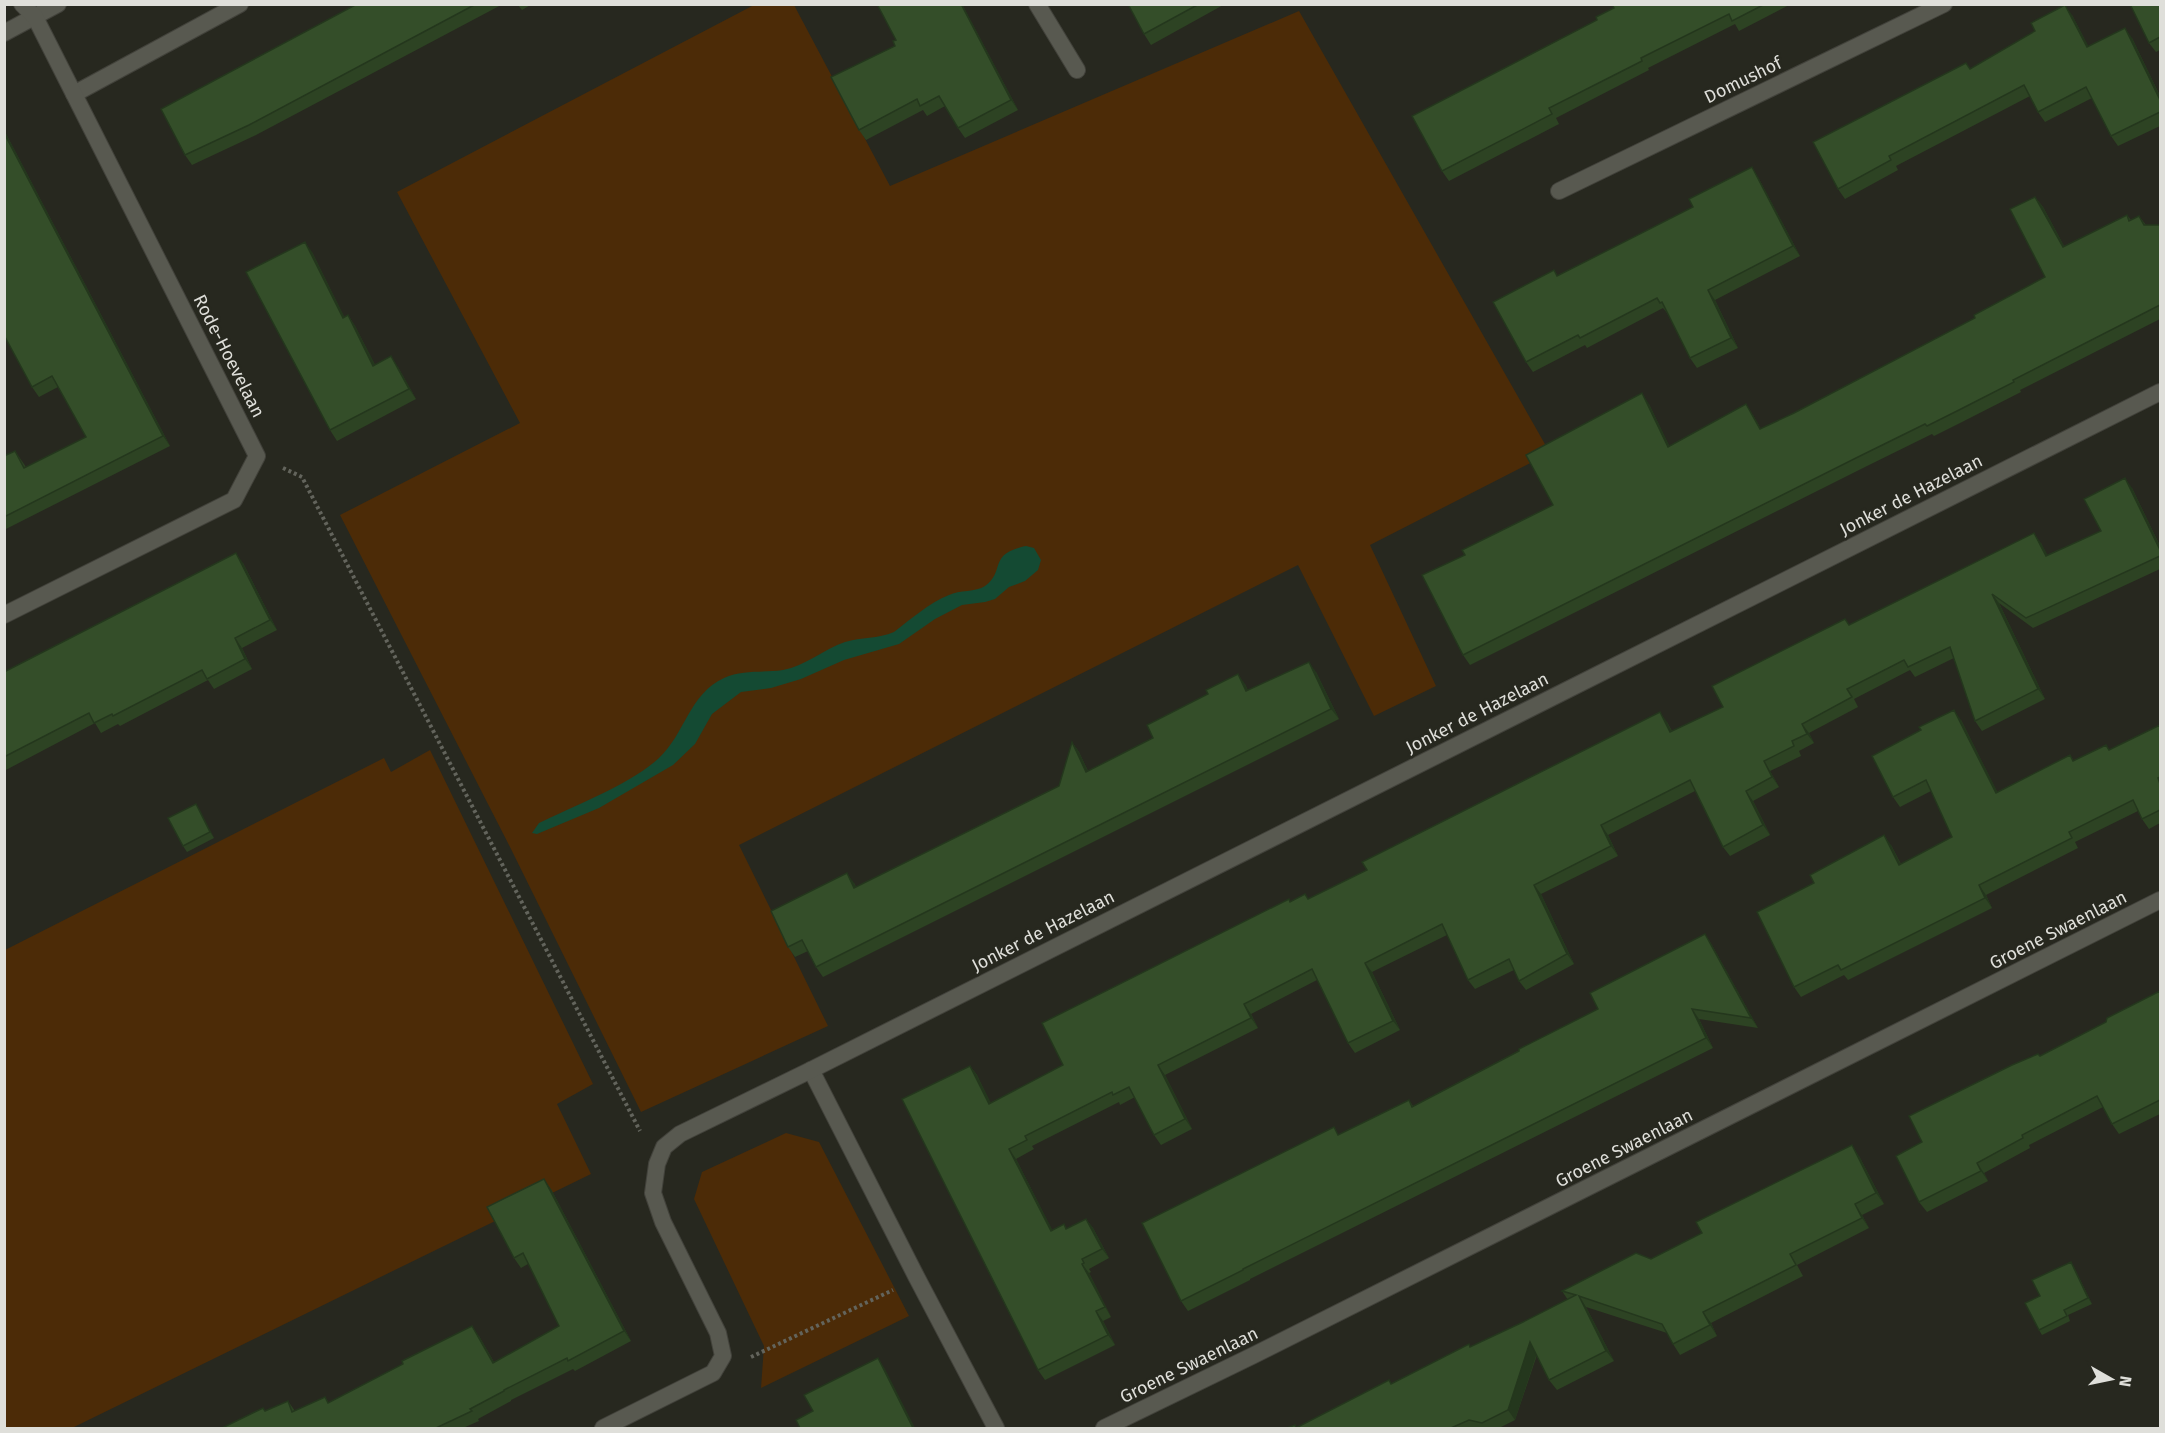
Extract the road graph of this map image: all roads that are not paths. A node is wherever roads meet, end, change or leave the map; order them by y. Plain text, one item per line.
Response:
1 (22, 4) edge
2 (58, 4) edge
3 (240, 4) edge
4 (1037, 4) edge
5 (1944, 4) edge
6 (35, 17) junction
7 (4, 33) edge
8 (1077, 70) dead end
9 (74, 94) junction
10 (1559, 191) dead end
11 (2160, 392) edge
12 (4, 615) edge
13 (2160, 900) edge
14 (811, 1070) junction
15 (603, 1428) edge
16 (996, 1428) edge
17 (1104, 1428) edge

1 - 6 street, Rode-Hoevelaan
2 - 6 street
3 - 9 street
4 - 8 street
5 - 10 street, Domushof
6 - 7 street
6 - 9 street, Rode-Hoevelaan
9 - 12 street, Rode-Hoevelaan
11 - 14 street, Jonker de Hazelaan
13 - 17 street, Groene Swaenlaan
14 - 15 street, Jonker de Hazelaan
14 - 16 street

